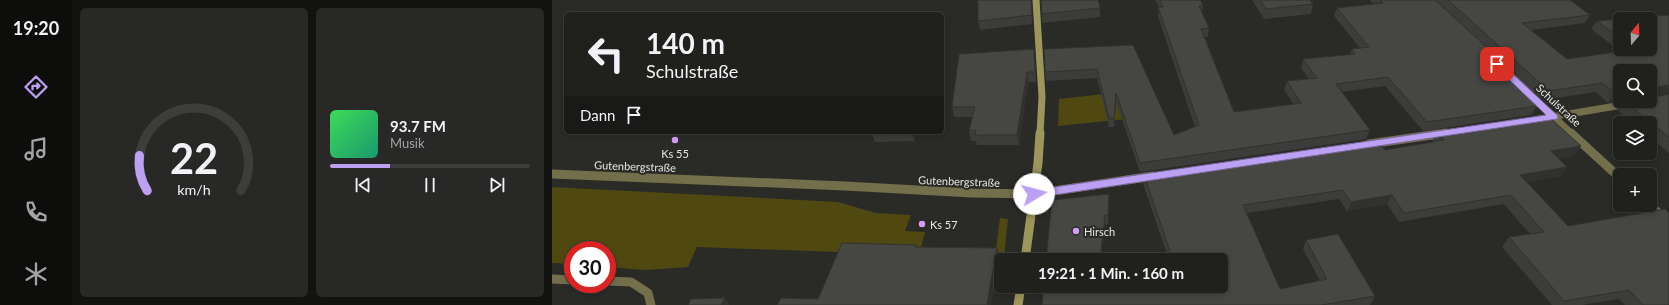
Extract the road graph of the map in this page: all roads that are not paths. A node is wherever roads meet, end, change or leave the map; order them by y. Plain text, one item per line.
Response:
1 (1036, 0) edge
2 (1520, 85) edge
3 (1613, 107) edge
4 (1554, 117) junction
5 (1530, 120) edge
6 (1452, 132) edge
7 (1357, 146) edge
8 (1613, 172) edge
9 (552, 174) edge
10 (1161, 175) edge
11 (1034, 194) junction
12 (1657, 212) edge
13 (1669, 223) edge
14 (1026, 253) edge
15 (552, 279) edge
16 (564, 280) edge
17 (616, 281) edge
18 (1020, 293) edge
19 (651, 305) edge
20 (1018, 305) edge

1 - 11 street
2 - 4 street, Schulstraße
3 - 4 street
4 - 5 street
4 - 8 street, Schulstraße
6 - 7 street
9 - 11 street, Gutenbergstraße
10 - 11 street, Gutenbergstraße
11 - 14 street
12 - 13 street
15 - 16 street
17 - 19 street
18 - 20 street

